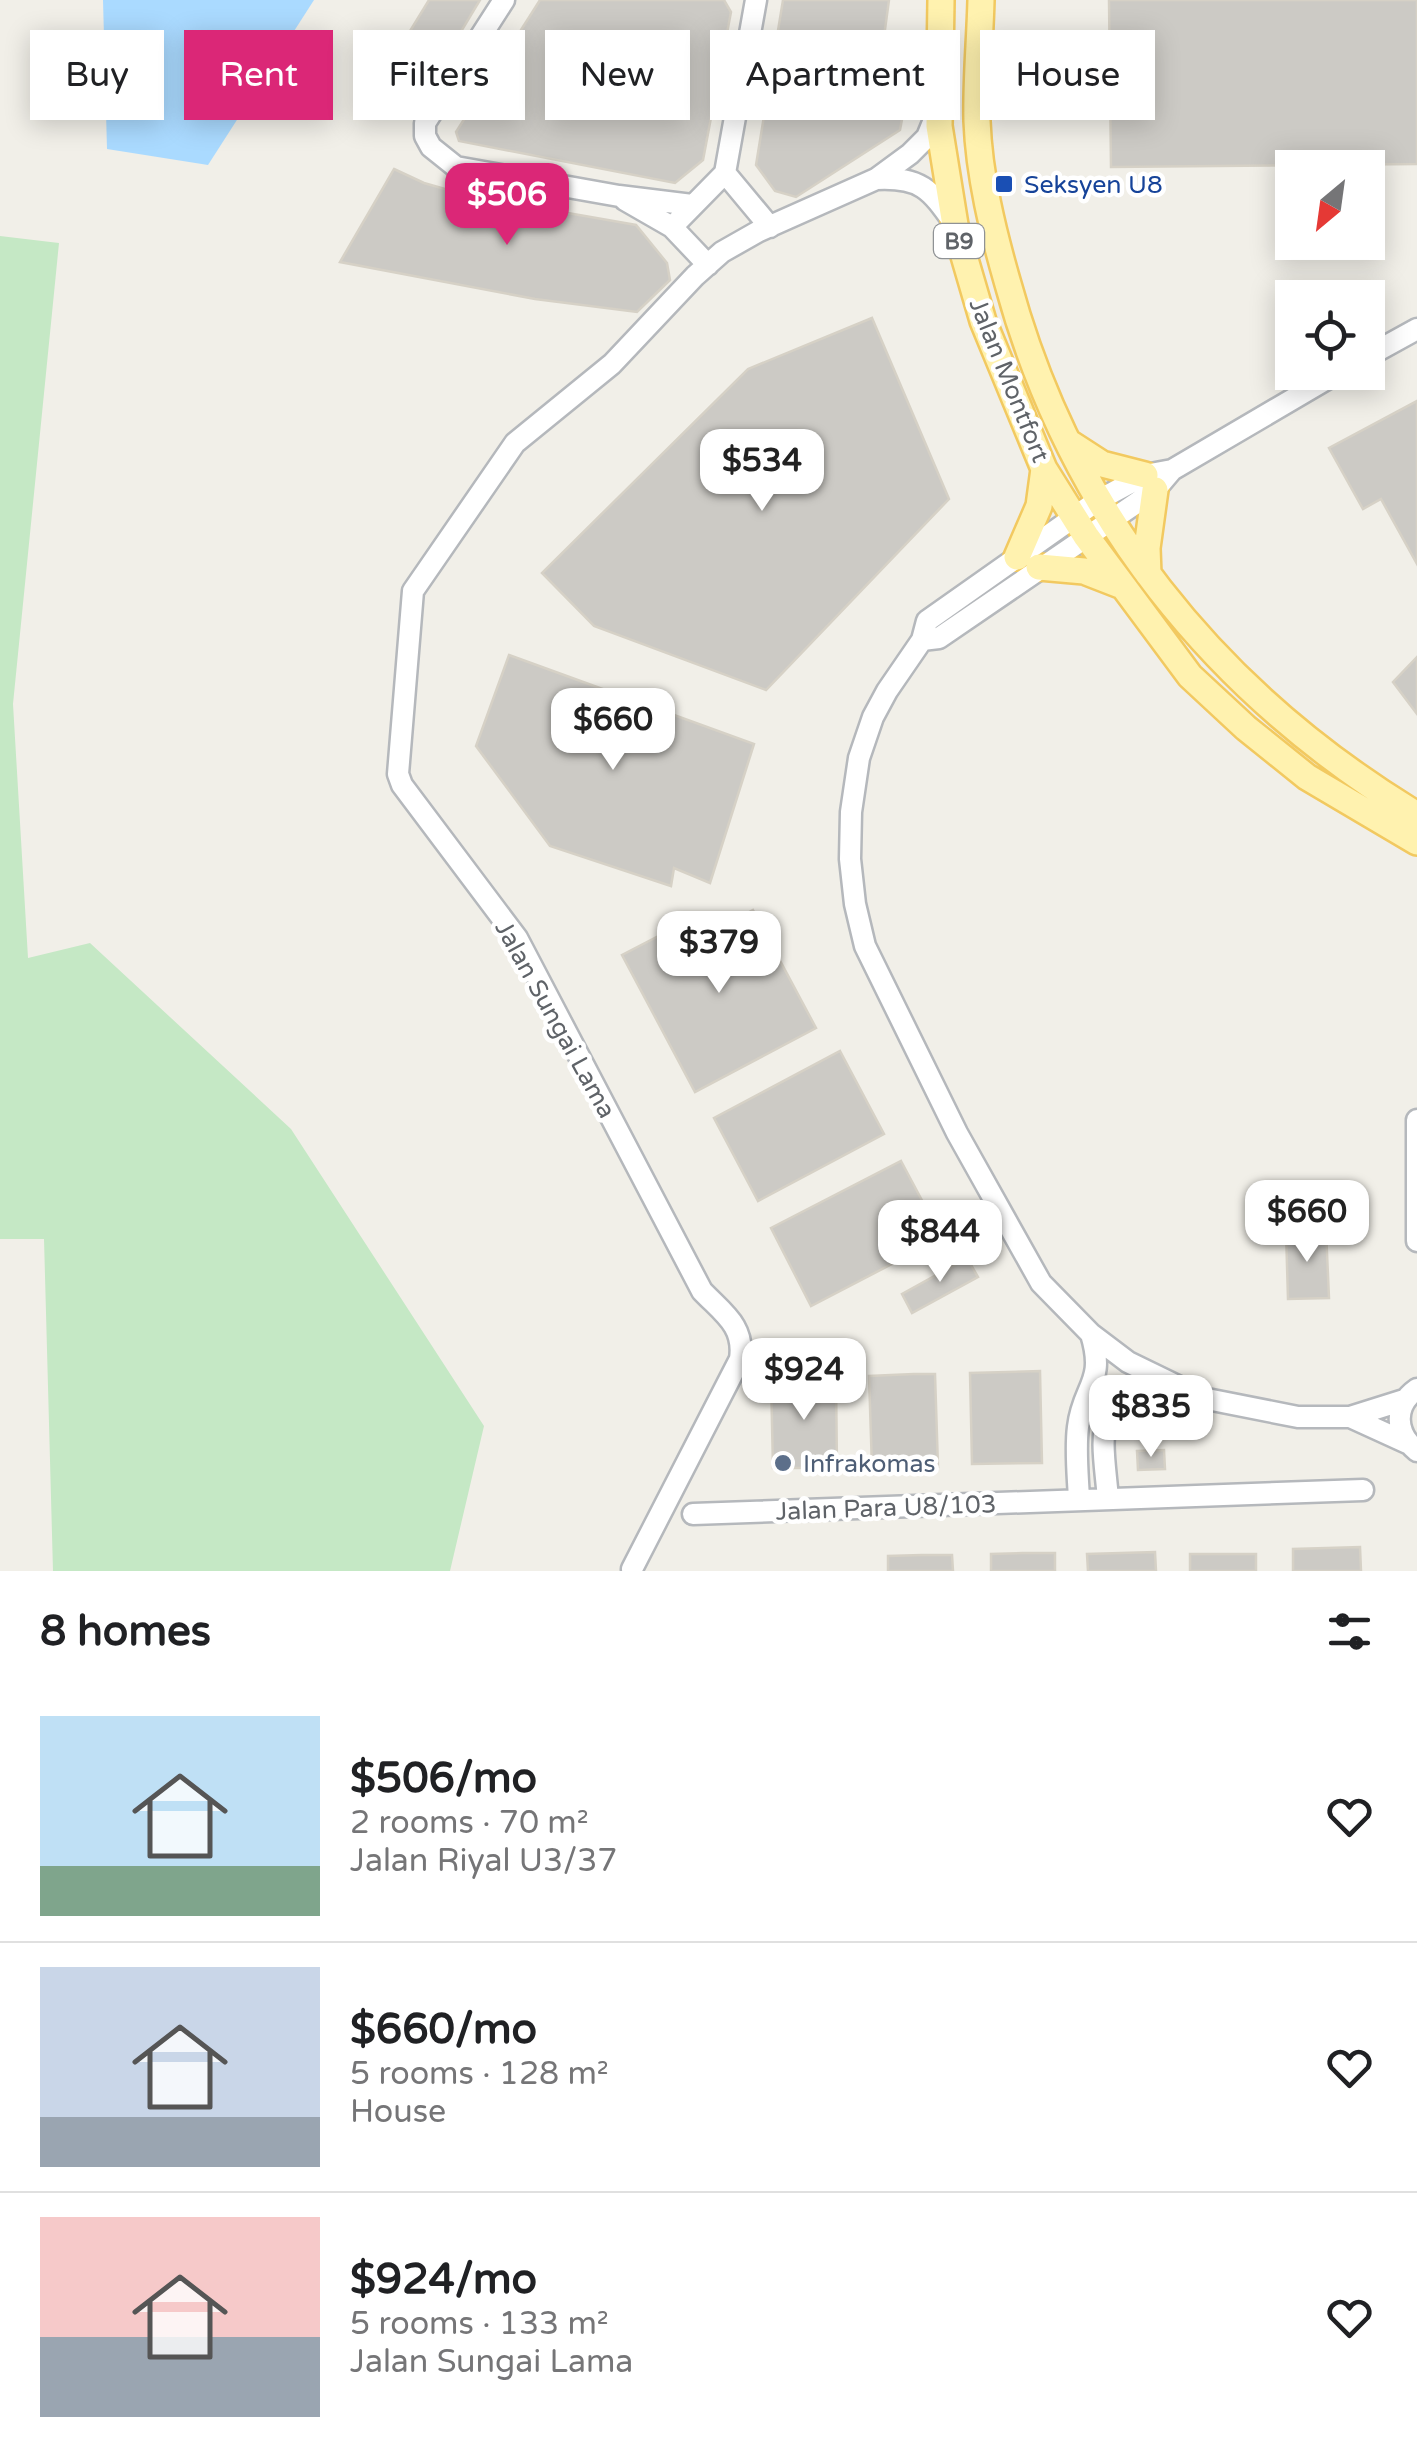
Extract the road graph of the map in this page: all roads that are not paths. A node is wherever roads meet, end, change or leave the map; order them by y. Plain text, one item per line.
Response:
1 (504, 0) edge
2 (756, 0) edge
3 (941, 0) edge
4 (981, 0) edge
5 (940, 30) edge
6 (934, 120) edge
7 (939, 120) edge
8 (725, 172) junction
9 (876, 179) junction
10 (619, 196) junction
11 (692, 205) junction
12 (955, 225) junction
13 (672, 227) junction
14 (770, 227) junction
15 (708, 265) junction
16 (1417, 328) edge
17 (1385, 346) edge
18 (1308, 390) edge
19 (1064, 440) junction
20 (1044, 469) junction
21 (1157, 478) junction
22 (1103, 510) junction
23 (1079, 527) junction
24 (1028, 562) junction
25 (1148, 574) junction
26 (1120, 586) junction
27 (1417, 815) edge
28 (1417, 842) edge
29 (1417, 1120) edge
30 (1417, 1241) edge
31 (1090, 1334) junction
32 (1162, 1381) junction
33 (1413, 1388) edge
34 (1350, 1417) junction
35 (1414, 1449) edge
36 (1363, 1490) dead end
37 (1108, 1499) junction
38 (1079, 1500) junction
39 (692, 1514) dead end
40 (632, 1569) edge

1 - 10 street
2 - 8 street
3 - 5 main road, Jalan Montfort / B9
4 - 19 main road, Jalan Montfort / B9
6 - 9 street, Jalan Sungai Lama
7 - 12 main road, Jalan Montfort / B9
8 - 11 street
8 - 14 street
9 - 12 street
9 - 14 street, Jalan Sungai Lama
10 - 11 street
10 - 13 street
11 - 13 street
12 - 20 main road, Jalan Montfort / B9
13 - 15 street
14 - 15 street, Jalan Sungai Lama
15 - 40 street, Jalan Sungai Lama
16 - 17 street
18 - 21 street
19 - 21 main road
19 - 22 main road, Jalan Montfort / B9
20 - 23 main road, Jalan Montfort / B9
20 - 24 main road
21 - 22 street
21 - 25 main road
22 - 23 street
22 - 25 main road, Jalan Montfort
23 - 24 street
23 - 26 main road, Jalan Montfort
24 - 26 main road
24 - 31 street
25 - 27 main road, Jalan Montfort
26 - 28 main road, Jalan Montfort
29 - 30 street
31 - 32 street
31 - 38 street
32 - 34 street
32 - 37 street
33 - 34 street
33 - 35 street
34 - 35 street
36 - 37 street, Jalan Para U8/103
37 - 38 street, Jalan Para U8/103
38 - 39 street, Jalan Para U8/103

